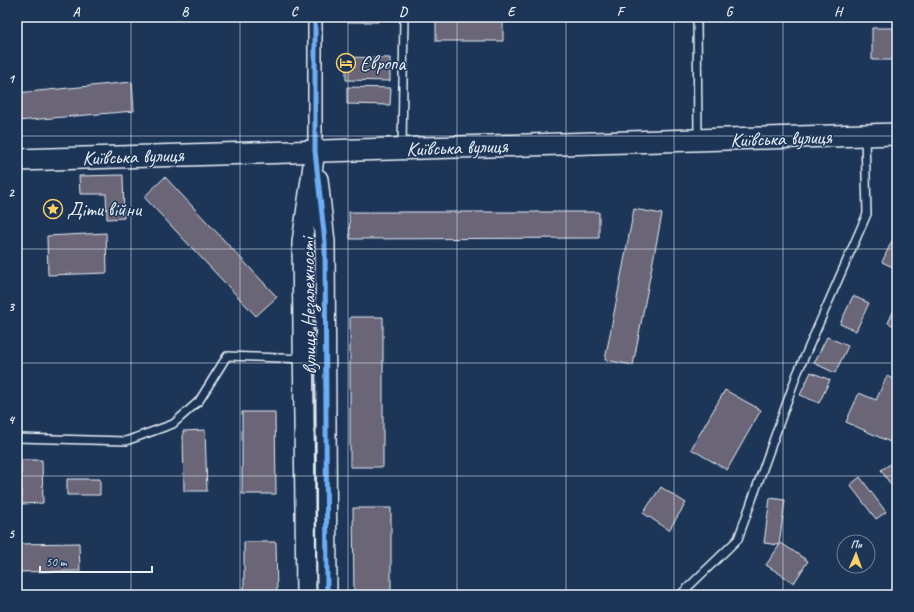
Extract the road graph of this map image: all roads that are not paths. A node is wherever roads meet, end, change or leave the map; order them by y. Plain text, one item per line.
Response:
1 (315, 17) edge
2 (404, 17) edge
3 (697, 17) edge
4 (897, 134) edge
5 (866, 135) junction
6 (698, 140) junction
7 (402, 149) junction
8 (315, 151) junction
9 (17, 160) edge
10 (304, 359) junction
11 (17, 438) edge
12 (306, 595) edge
13 (327, 595) edge
14 (680, 595) edge

1 - 8 street, вулиця Незалежності
2 - 7 lane
3 - 6 lane
4 - 5 main road, Київська вулиця
5 - 6 main road, Київська вулиця
5 - 14 lane
6 - 7 main road, Київська вулиця
7 - 8 main road, Київська вулиця
8 - 9 main road, Київська вулиця
8 - 10 street, вулиця Незалежності
8 - 13 street, вулиця Незалежності
10 - 11 lane
10 - 12 street, вулиця Незалежності

